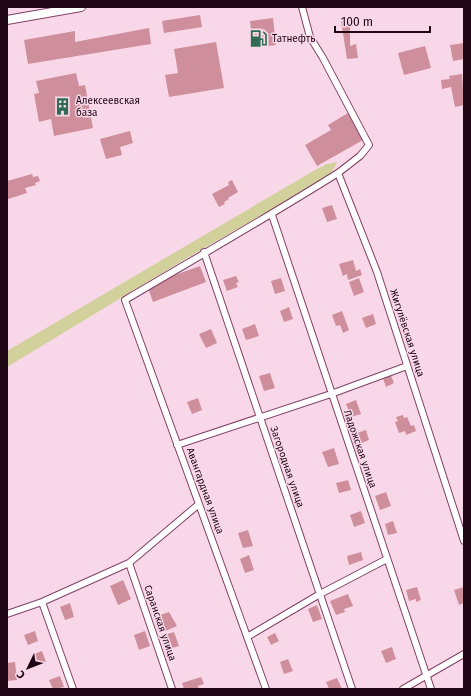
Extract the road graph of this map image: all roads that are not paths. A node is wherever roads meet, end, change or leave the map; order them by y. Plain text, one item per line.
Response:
1 (81, 7) edge
2 (302, 7) edge
3 (7, 20) edge
4 (338, 173) junction
5 (272, 215) junction
6 (204, 252) junction
7 (407, 366) junction
8 (331, 394) junction
9 (260, 417) junction
10 (177, 445) junction
11 (199, 504) junction
12 (464, 541) edge
13 (387, 559) junction
14 (129, 563) junction
15 (320, 594) junction
16 (42, 602) junction
17 (7, 614) edge
18 (247, 637) junction
19 (464, 654) edge
20 (427, 676) junction
21 (73, 689) edge
22 (172, 689) edge
23 (266, 689) edge
24 (352, 689) edge
25 (403, 689) edge
26 (431, 689) edge

1 - 3 street
2 - 4 street
4 - 5 street
4 - 7 street, Жигулёвская улица
5 - 6 street
5 - 8 street, Ладожская улица
6 - 9 street, Загородная улица
6 - 10 street, Авангардная улица
7 - 8 street
7 - 12 street, Жигулёвская улица
8 - 9 street
8 - 13 street, Ладожская улица
9 - 10 street
9 - 15 street, Загородная улица
10 - 11 street, Авангардная улица
11 - 14 street
11 - 18 street, Авангардная улица
13 - 15 street
13 - 20 street, Ладожская улица
14 - 16 street
14 - 22 street, Саранская улица
15 - 18 street
15 - 24 street, Загородная улица
16 - 17 street
16 - 21 street
18 - 23 street, Авангардная улица
19 - 20 street
20 - 25 street
20 - 26 street, Ладожская улица

